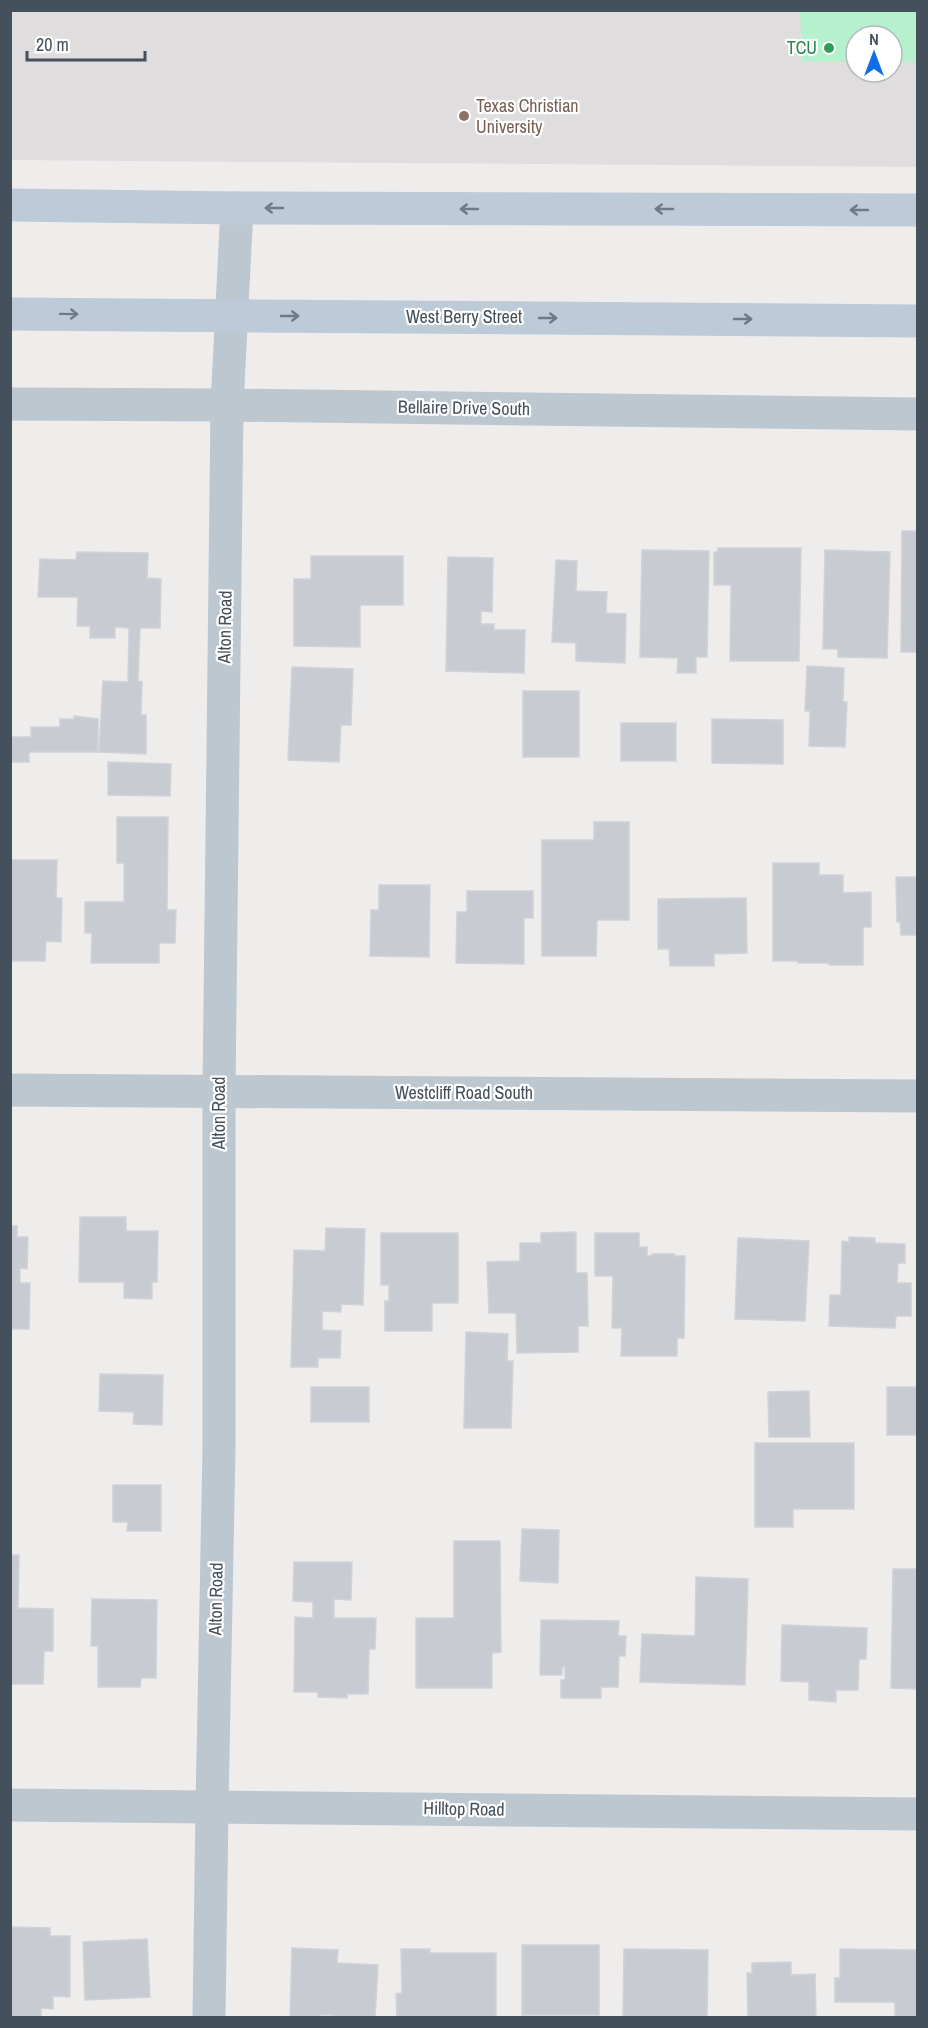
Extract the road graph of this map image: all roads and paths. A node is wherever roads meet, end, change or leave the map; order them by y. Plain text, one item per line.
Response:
1 (10, 206) edge
2 (237, 208) junction
3 (918, 210) edge
4 (10, 314) edge
5 (232, 316) junction
6 (918, 321) edge
7 (10, 404) edge
8 (227, 405) junction
9 (918, 414) edge
10 (10, 1090) edge
11 (219, 1091) junction
12 (918, 1095) edge
13 (10, 1804) edge
14 (212, 1807) junction
15 (918, 1814) edge
16 (209, 2018) edge

1 - 2 main road
3 -> 2 main road
2 - 5 street, Alton Road
4 -> 5 main road, West Berry Street
5 -> 6 main road, West Berry Street
5 - 8 street, Alton Road
7 - 8 street, Bellaire Drive South
8 - 9 street, Bellaire Drive South
8 - 11 street, Alton Road
10 - 11 street, Westcliff Road South
11 - 12 street, Westcliff Road South
11 - 14 street, Alton Road
13 - 14 street, Hilltop Road
14 - 15 street, Hilltop Road
14 - 16 street, Alton Road

